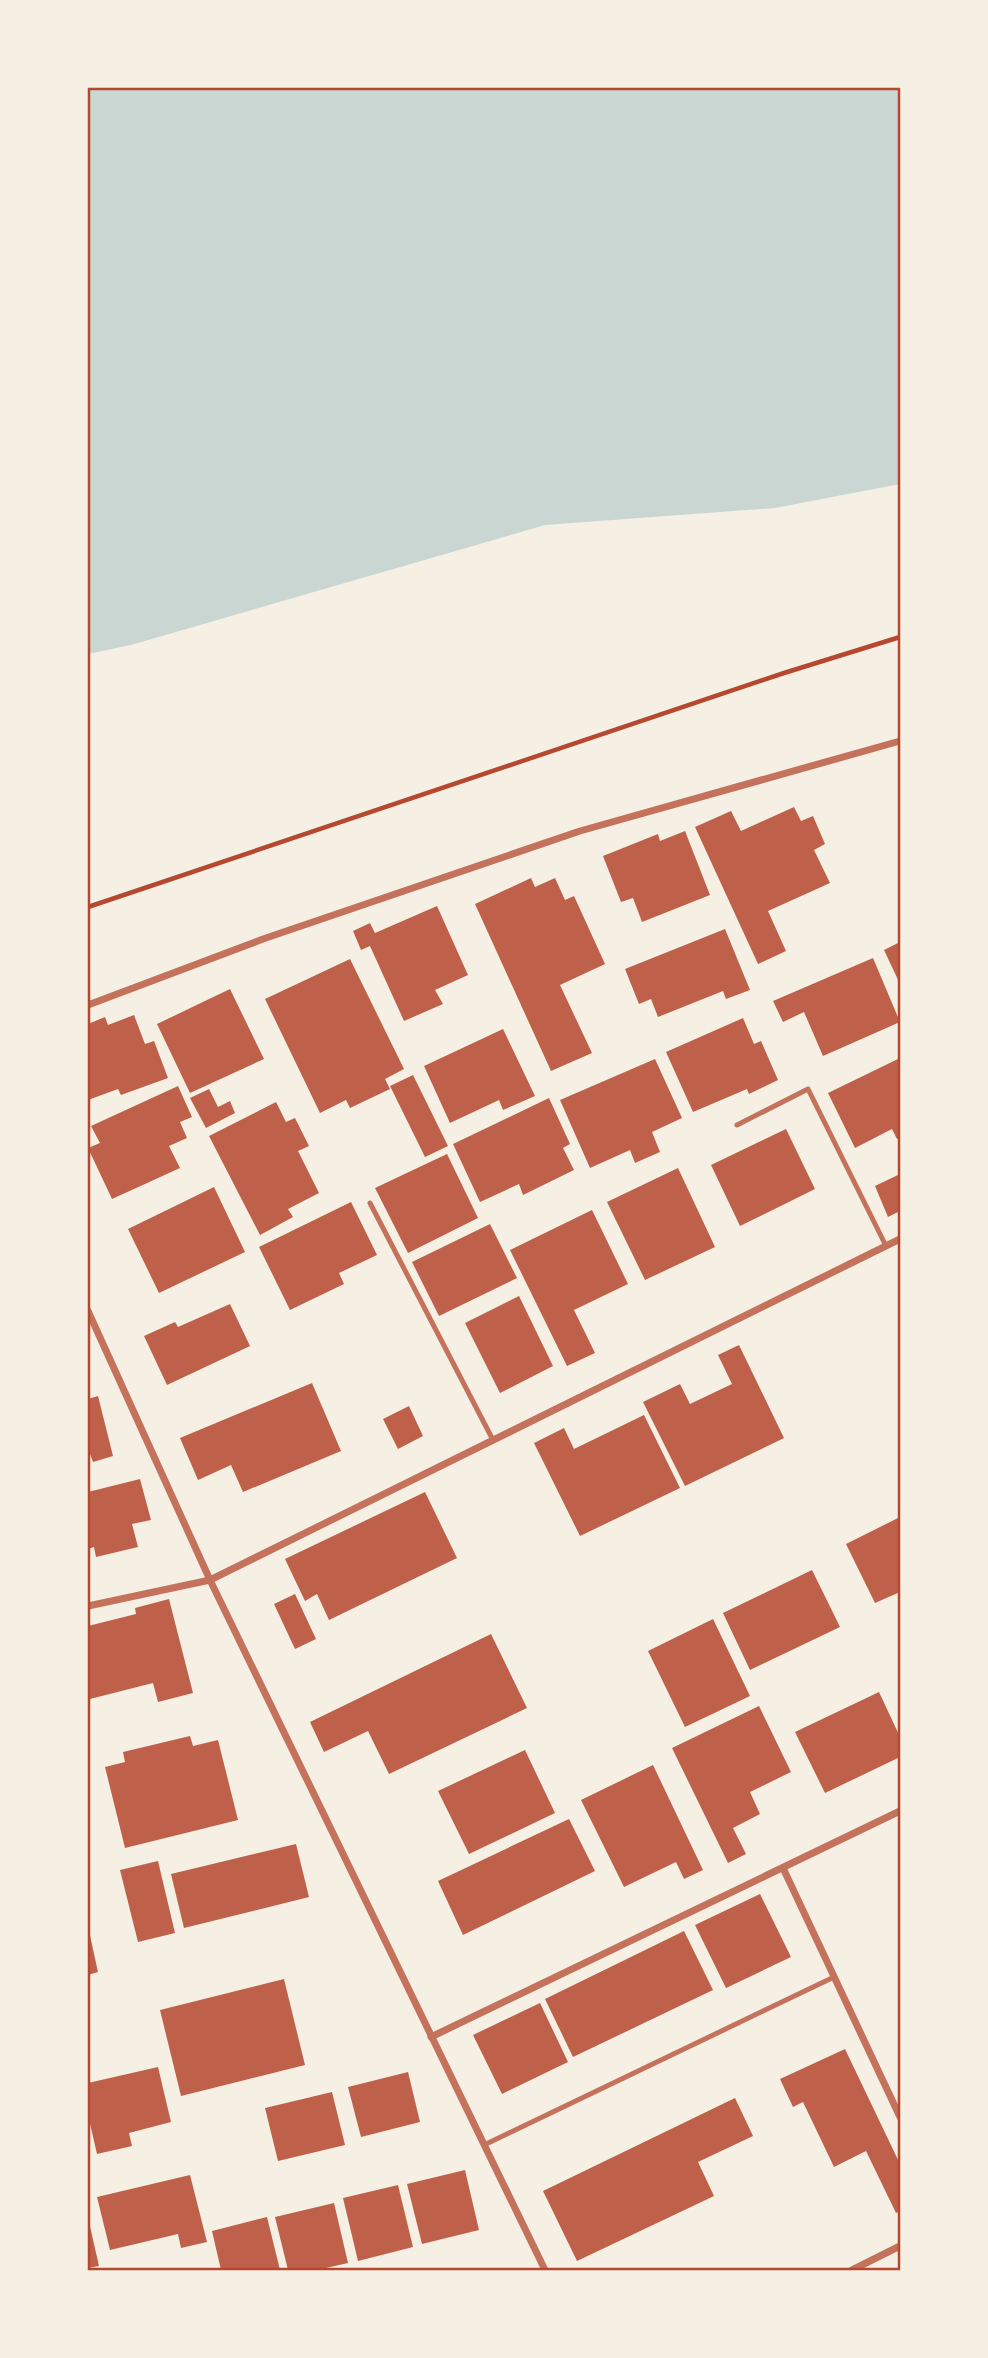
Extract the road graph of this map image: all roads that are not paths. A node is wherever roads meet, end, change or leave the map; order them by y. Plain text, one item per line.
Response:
1 (901, 741) edge
2 (88, 1005) edge
3 (737, 1125) dead end
4 (370, 1203) dead end
5 (901, 1239) edge
6 (886, 1246) junction
7 (88, 1311) edge
8 (493, 1440) junction
9 (210, 1580) junction
10 (88, 1606) edge
11 (901, 1811) edge
12 (783, 1868) junction
13 (834, 1977) junction
14 (431, 2037) junction
15 (901, 2117) edge
16 (484, 2145) junction
17 (901, 2246) edge
18 (545, 2270) edge
19 (852, 2270) edge

1 - 2 street
3 - 6 lane
4 - 8 lane
5 - 6 street
6 - 8 street
7 - 9 street
8 - 9 street
9 - 10 street
9 - 14 street
11 - 12 street
12 - 13 street
12 - 14 street
13 - 15 street
13 - 16 lane
14 - 16 street
16 - 18 street
17 - 19 street

